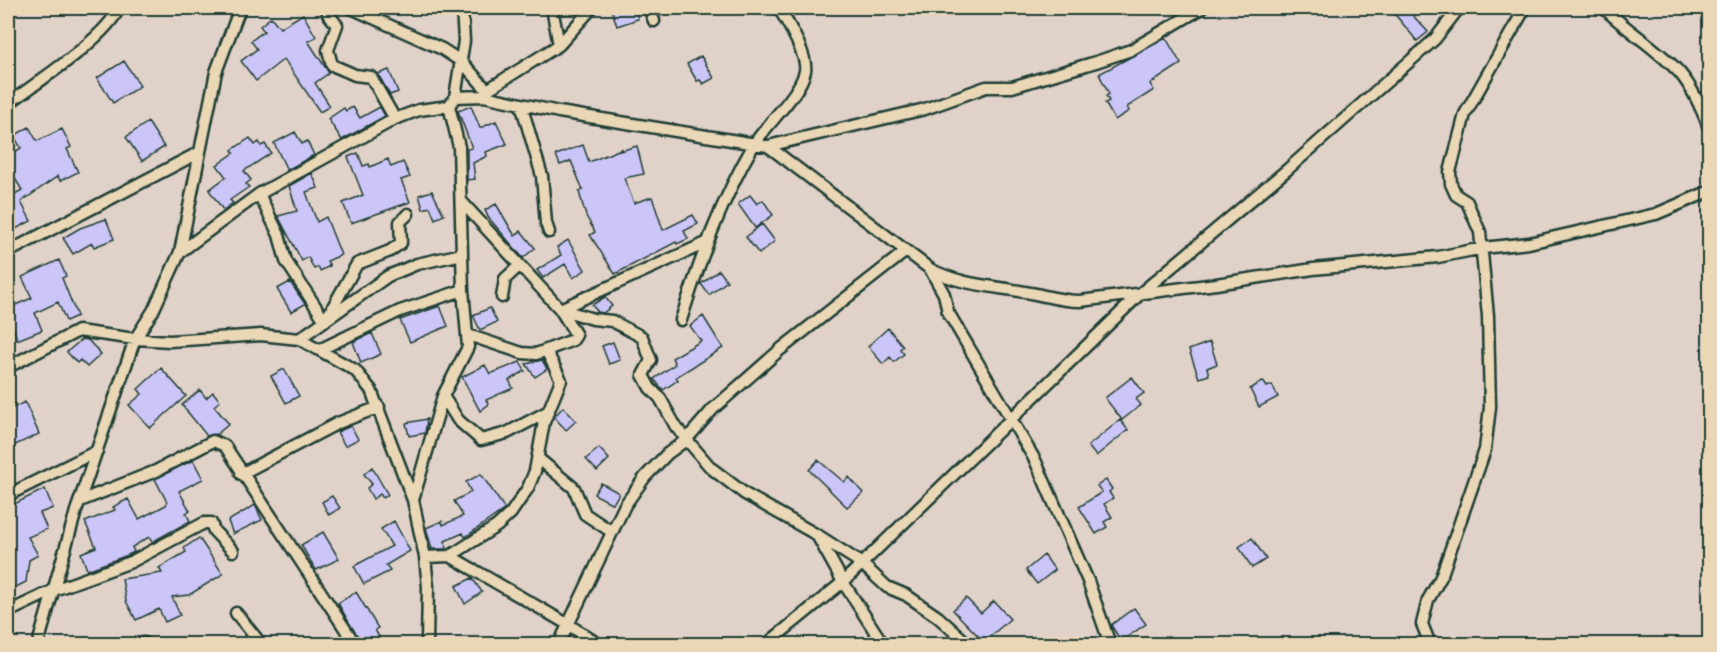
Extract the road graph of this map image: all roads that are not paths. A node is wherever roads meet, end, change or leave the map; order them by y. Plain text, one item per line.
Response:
1 (119, 8) edge
2 (240, 8) edge
3 (328, 8) edge
4 (351, 8) edge
5 (462, 8) edge
6 (552, 8) edge
7 (592, 8) edge
8 (649, 8) edge
9 (779, 8) edge
10 (1202, 8) edge
11 (1459, 8) edge
12 (1525, 8) edge
13 (1604, 8) edge
14 (654, 21) dead end
15 (559, 45) junction
16 (462, 62) junction
17 (486, 93) junction
18 (1710, 93) edge
19 (452, 101) junction
20 (8, 104) edge
21 (521, 104) junction
22 (1701, 107) junction
23 (395, 119) junction
24 (1710, 130) edge
25 (753, 146) junction
26 (768, 146) junction
27 (200, 152) junction
28 (1710, 191) edge
29 (259, 194) junction
30 (461, 201) junction
31 (408, 214) dead end
32 (549, 232) dead end
33 (706, 243) junction
34 (1483, 248) junction
35 (906, 251) junction
36 (8, 252) edge
37 (180, 252) junction
38 (462, 254) junction
39 (520, 266) junction
40 (930, 269) junction
41 (463, 290) junction
42 (1142, 292) junction
43 (502, 297) dead end
44 (560, 309) junction
45 (681, 320) dead end
46 (325, 321) junction
47 (468, 335) junction
48 (135, 339) junction
49 (299, 339) junction
50 (319, 350) junction
51 (547, 352) junction
52 (8, 367) edge
53 (443, 396) junction
54 (379, 407) junction
55 (549, 411) junction
56 (1012, 419) junction
57 (686, 440) junction
58 (97, 451) junction
59 (539, 459) junction
60 (241, 474) junction
61 (8, 495) edge
62 (413, 500) junction
63 (80, 501) junction
64 (612, 532) junction
65 (817, 535) junction
66 (233, 551) dead end
67 (450, 556) junction
68 (425, 557) junction
69 (861, 563) junction
70 (843, 582) junction
71 (54, 590) junction
72 (8, 612) edge
73 (236, 613) dead end
74 (569, 625) junction
75 (38, 645) edge
76 (261, 645) edge
77 (355, 645) edge
78 (427, 645) edge
79 (559, 645) edge
80 (598, 645) edge
81 (767, 645) edge
82 (883, 645) edge
83 (968, 645) edge
84 (1110, 645) edge
85 (1430, 645) edge

1 - 20 street
2 - 27 street
3 - 23 street
4 - 16 street
5 - 16 street
6 - 15 street
7 - 15 street
8 - 14 street
9 - 25 street
10 - 26 street
11 - 42 street
12 - 34 street
13 - 22 street
15 - 17 street
16 - 17 street
16 - 19 street
17 - 19 street
17 - 21 street
18 - 22 street
19 - 23 street
19 - 30 street
21 - 25 street
21 - 32 street
22 - 24 street
23 - 29 street
25 - 26 street
25 - 33 street
26 - 35 street
27 - 36 street
27 - 37 street
28 - 34 street
29 - 37 street
29 - 46 street
30 - 38 street
30 - 39 street
31 - 46 street
33 - 44 street
33 - 45 street
34 - 42 street
34 - 85 street
35 - 40 street
35 - 57 street
37 - 48 street
38 - 41 street
38 - 46 street
39 - 43 street
39 - 44 street
40 - 42 street
40 - 56 street
41 - 47 street
41 - 50 street
42 - 56 street
44 - 51 street
44 - 57 street
46 - 49 street
47 - 51 street
47 - 53 street
48 - 49 street
48 - 52 street
48 - 58 street
49 - 50 street
50 - 54 street
51 - 55 street
53 - 55 street
53 - 62 street
54 - 60 street
54 - 62 street
55 - 59 street
56 - 69 street
56 - 84 street
57 - 64 street
57 - 65 street
58 - 61 street
58 - 63 street
59 - 64 street
59 - 67 street
60 - 63 street
60 - 77 street
62 - 68 street
63 - 71 street
64 - 74 street
65 - 69 street
65 - 70 street
66 - 71 street
67 - 68 street
67 - 74 street
68 - 78 street
69 - 70 street
69 - 83 street
70 - 81 street
70 - 82 street
71 - 72 street
71 - 75 street
73 - 76 street
74 - 79 street
74 - 80 street

